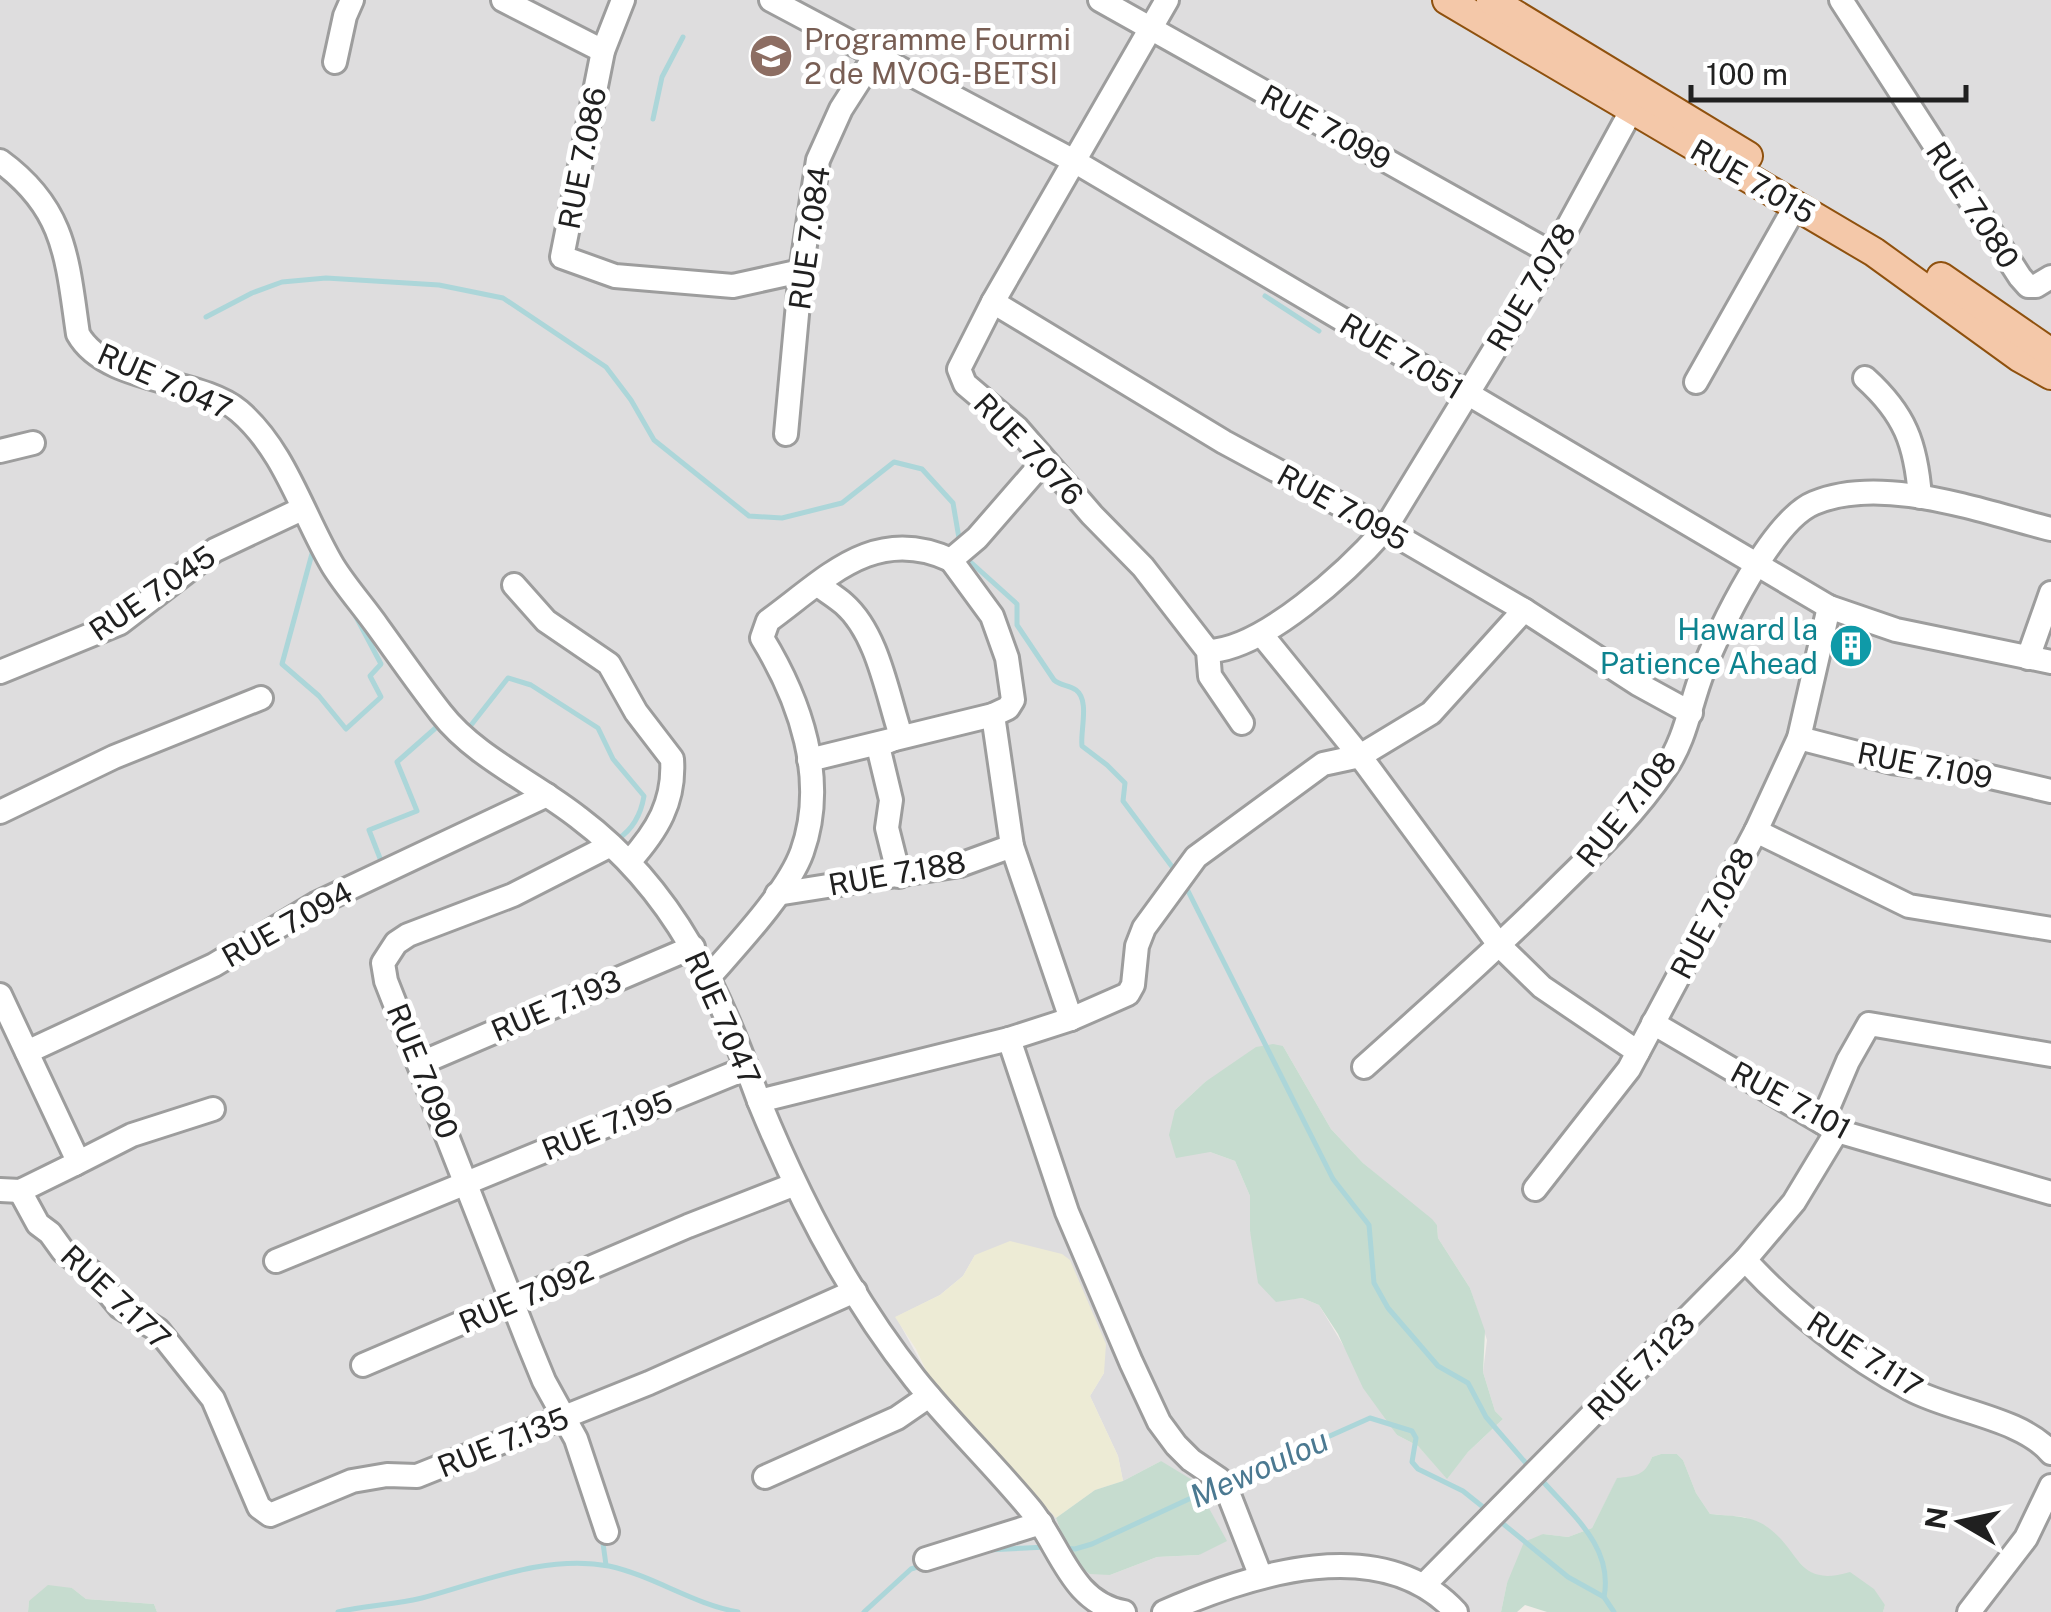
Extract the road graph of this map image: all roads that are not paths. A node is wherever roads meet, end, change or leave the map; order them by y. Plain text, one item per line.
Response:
1 (352, 0) edge
2 (503, 0) edge
3 (623, 0) edge
4 (772, 0) edge
5 (1100, 0) edge
6 (1168, 0) edge
7 (1446, 0) edge
8 (1491, 0) edge
9 (1841, 0) edge
10 (1152, 29) junction
11 (603, 51) junction
12 (875, 56) junction
13 (335, 62) dead end
14 (1631, 111) junction
15 (0, 161) edge
16 (1074, 162) junction
17 (1796, 204) junction
18 (1553, 254) junction
19 (801, 271) junction
20 (2051, 277) edge
21 (993, 302) junction
22 (2051, 353) edge
23 (2051, 376) edge
24 (1865, 378) dead end
25 (1696, 382) dead end
26 (1467, 394) junction
27 (786, 434) dead end
28 (33, 442) dead end
29 (0, 451) edge
30 (1044, 460) junction
31 (1920, 497) junction
32 (302, 509) junction
33 (1385, 529) junction
34 (2051, 529) edge
35 (950, 560) junction
36 (1757, 566) junction
37 (514, 585) dead end
38 (818, 585) junction
39 (2051, 593) edge
40 (1828, 608) junction
41 (1524, 610) junction
42 (1262, 636) junction
43 (1208, 652) junction
44 (2040, 660) edge
45 (0, 672) edge
46 (261, 698) dead end
47 (1691, 713) junction
48 (993, 715) junction
49 (1242, 723) dead end
50 (901, 736) junction
51 (1799, 738) junction
52 (1360, 756) junction
53 (810, 760) junction
54 (2051, 791) edge
55 (548, 795) junction
56 (0, 812) edge
57 (1756, 831) junction
58 (609, 846) junction
59 (1012, 846) junction
60 (629, 862) junction
61 (899, 876) junction
62 (777, 894) junction
63 (2051, 929) edge
64 (1500, 946) junction
65 (693, 947) junction
66 (710, 976) junction
67 (0, 995) edge
68 (1072, 1019) junction
69 (1653, 1023) junction
70 (1009, 1039) junction
71 (27, 1052) junction
72 (1638, 1052) junction
73 (2051, 1056) edge
74 (419, 1064) junction
75 (1364, 1067) dead end
76 (746, 1068) junction
77 (759, 1101) junction
78 (213, 1109) dead end
79 (1830, 1126) junction
80 (75, 1164) junction
81 (468, 1182) junction
82 (793, 1185) junction
83 (1535, 1189) dead end
84 (10, 1191) edge
85 (2051, 1193) edge
86 (1745, 1260) junction
87 (276, 1261) dead end
88 (855, 1291) junction
89 (513, 1303) junction
90 (363, 1364) dead end
91 (929, 1396) junction
92 (563, 1418) junction
93 (2051, 1452) edge
94 (764, 1477) dead end
95 (2051, 1486) edge
96 (263, 1512) joint
97 (1041, 1523) junction
98 (607, 1532) dead end
99 (926, 1559) dead end
100 (1261, 1577) junction
101 (1424, 1585) junction
102 (1124, 1612) edge
103 (1159, 1612) edge
104 (1456, 1612) edge
105 (1969, 1612) edge

1 - 13 street
2 - 11 street
3 - 11 street, RUE 7.086
4 - 12 street, RUE 7.051
5 - 10 street, RUE 7.099
6 - 10 street, RUE 7.076
7 - 14 main road, RUE 7.015
8 - 22 main road, RUE 7.015
9 - 20 street, RUE 7.080
10 - 16 street, RUE 7.076
10 - 18 street, RUE 7.099
11 - 19 street, RUE 7.086
12 - 16 street, RUE 7.051
12 - 19 street, RUE 7.084
14 - 17 main road, RUE 7.015
14 - 18 street, RUE 7.078
15 - 32 street, RUE 7.047
16 - 21 street, RUE 7.076
16 - 26 street, RUE 7.051
17 - 23 main road, RUE 7.015
17 - 25 street
18 - 26 street, RUE 7.078
19 - 27 street, RUE 7.084
21 - 30 street, RUE 7.076
21 - 33 street, RUE 7.095
24 - 31 street
26 - 33 street, RUE 7.078
26 - 36 street, RUE 7.051
28 - 29 street
30 - 35 street
30 - 43 street, RUE 7.076
31 - 34 street, RUE 7.108
31 - 36 street, RUE 7.108
32 - 45 street, RUE 7.045
32 - 55 street, RUE 7.047
33 - 41 street, RUE 7.095
33 - 42 street, RUE 7.078
35 - 38 street
35 - 48 street
36 - 40 street, RUE 7.051
36 - 47 street, RUE 7.108
37 - 60 street
38 - 50 street
38 - 53 street
39 - 44 street
40 - 44 street, RUE 7.051
40 - 51 street, RUE 7.028
41 - 47 street, RUE 7.095
41 - 52 street, RUE 7.047
42 - 43 street, RUE 7.078
42 - 52 street
43 - 49 street, RUE 7.076
46 - 56 street
47 - 64 street, RUE 7.108
48 - 50 street
48 - 59 street
50 - 53 street
50 - 61 street
51 - 54 street, RUE 7.109
51 - 57 street, RUE 7.028
52 - 64 street
52 - 68 street, RUE 7.047
53 - 62 street
55 - 58 street, RUE 7.047
55 - 71 street, RUE 7.094
57 - 63 street
57 - 69 street, RUE 7.028
58 - 60 street, RUE 7.047
58 - 74 street, RUE 7.090
59 - 61 street, RUE 7.188
59 - 68 street
60 - 65 street, RUE 7.047
61 - 62 street, RUE 7.188
62 - 66 street
64 - 72 street
64 - 75 street, RUE 7.108
65 - 66 street, RUE 7.047
65 - 74 street, RUE 7.193
66 - 76 street, RUE 7.047
67 - 71 street
68 - 70 street, RUE 7.047
69 - 72 street, RUE 7.028
69 - 79 street, RUE 7.101
70 - 77 street, RUE 7.047
70 - 100 street
71 - 80 street
72 - 83 street, RUE 7.028
73 - 79 street, RUE 7.123
74 - 81 street, RUE 7.090
76 - 77 street, RUE 7.047
76 - 81 street, RUE 7.195
77 - 82 street
78 - 80 street
79 - 85 street, RUE 7.101
79 - 86 street, RUE 7.123
80 - 84 street
81 - 87 street, RUE 7.195
81 - 89 street, RUE 7.090
82 - 88 street
82 - 89 street, RUE 7.092
84 - 96 street, RUE 7.177
86 - 93 street, RUE 7.117
86 - 101 street, RUE 7.123
88 - 91 street
88 - 92 street, RUE 7.135
89 - 90 street, RUE 7.092
89 - 92 street, RUE 7.090
91 - 94 street
91 - 97 street
92 - 96 street, RUE 7.135
92 - 98 street, RUE 7.090
95 - 105 street
97 - 99 street
97 - 102 street
100 - 101 street
100 - 103 street
101 - 104 street

